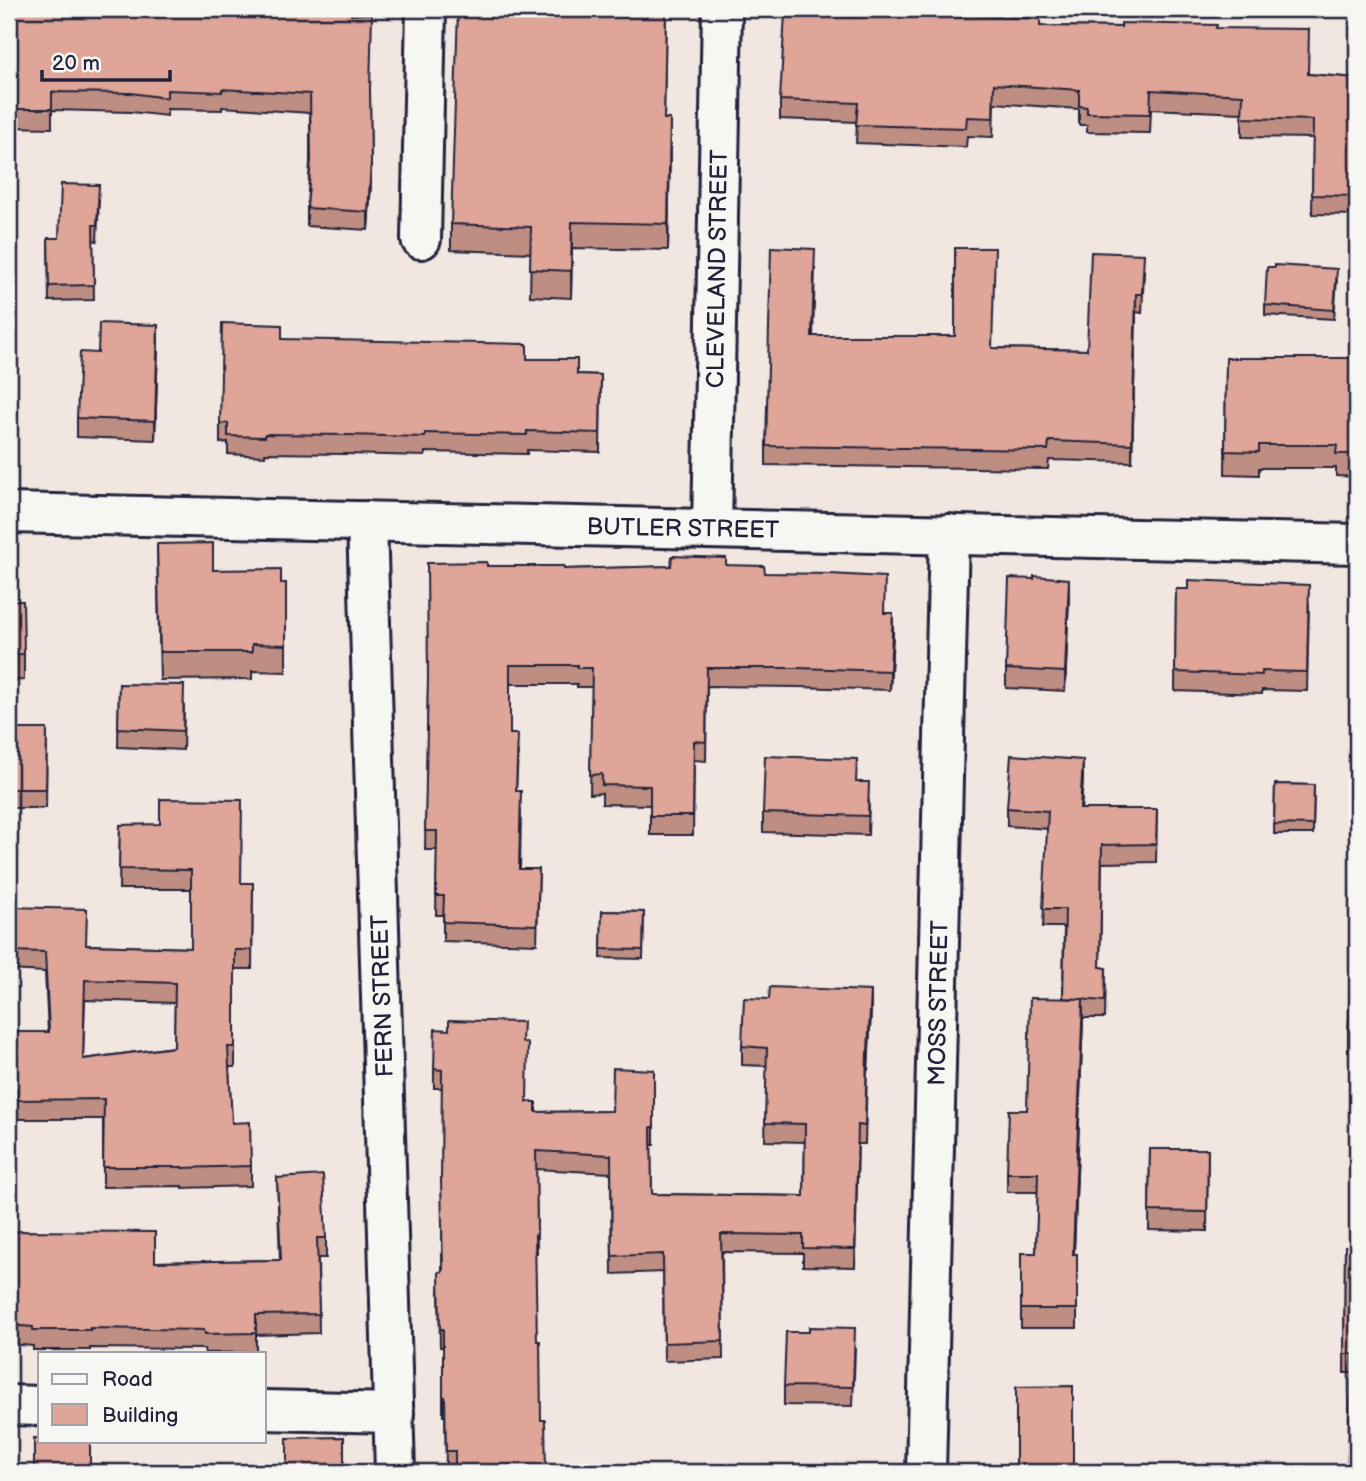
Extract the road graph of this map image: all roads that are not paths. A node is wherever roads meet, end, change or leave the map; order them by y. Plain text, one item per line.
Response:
1 (426, 9) edge
2 (722, 9) edge
3 (421, 239) dead end
4 (9, 513) edge
5 (367, 521) junction
6 (712, 529) junction
7 (949, 534) junction
8 (1357, 544) edge
9 (9, 1405) edge
10 (38, 1406) edge
11 (266, 1410) edge
12 (394, 1413) junction
13 (395, 1472) edge
14 (926, 1472) edge

1 - 3 street
2 - 6 street, CLEVELAND STREET
4 - 5 street, BUTLER STREET
5 - 6 street, BUTLER STREET
5 - 12 street, FERN STREET
6 - 7 street, BUTLER STREET
7 - 8 street, BUTLER STREET
7 - 14 street, MOSS STREET
9 - 10 street
11 - 12 street
12 - 13 street, FERN STREET

